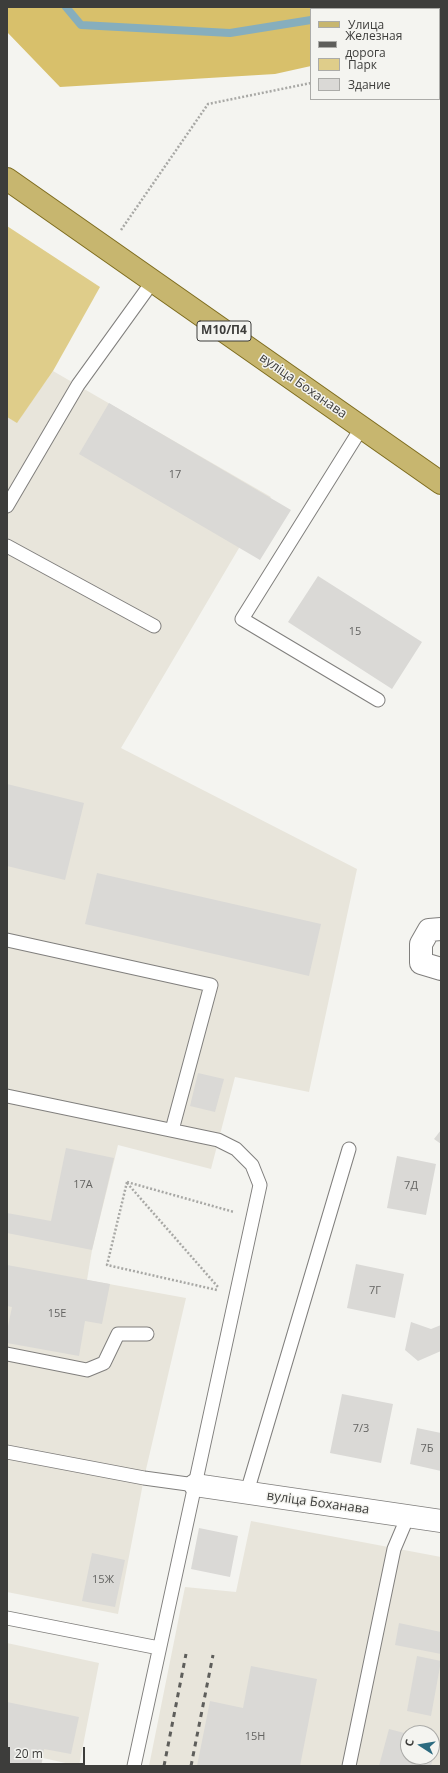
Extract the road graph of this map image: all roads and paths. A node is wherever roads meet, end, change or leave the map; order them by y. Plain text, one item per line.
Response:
1 (310, 83) edge
2 (7, 179) edge
3 (107, 250) junction
4 (153, 281) junction
5 (362, 427) junction
6 (441, 483) edge
7 (7, 506) edge
8 (7, 546) edge
9 (154, 626) dead end
10 (378, 700) dead end
11 (441, 929) edge
12 (7, 940) edge
13 (441, 969) edge
14 (7, 1096) edge
15 (172, 1130) junction
16 (349, 1149) dead end
17 (126, 1182) junction
18 (240, 1214) dead end
19 (223, 1283) dead end
20 (221, 1291) junction
21 (147, 1334) dead end
22 (7, 1354) edge
23 (7, 1452) edge
24 (195, 1485) junction
25 (247, 1492) junction
26 (408, 1516) junction
27 (441, 1521) edge
28 (7, 1618) edge
29 (159, 1648) junction
30 (134, 1766) edge
31 (350, 1766) edge

1 - 3 path
2 - 3 main road, вуліца Боханава / М10/П4
3 - 4 main road, вуліца Боханава / М10/П4
4 - 5 main road, вуліца Боханава / М10/П4
4 - 7 lane
5 - 6 main road, вуліца Боханава / М10/П4
5 - 10 lane
8 - 9 lane
11 - 13 street
12 - 15 lane
14 - 15 lane
15 - 24 lane
16 - 25 lane
17 - 18 path
17 - 20 path
17 - 20 path
19 - 20 path
21 - 22 lane
23 - 24 lane
24 - 25 street, вуліца Боханава
24 - 29 lane
25 - 26 street, вуліца Боханава
26 - 27 street, вуліца Боханава
26 - 31 lane
28 - 29 lane
29 - 30 lane

